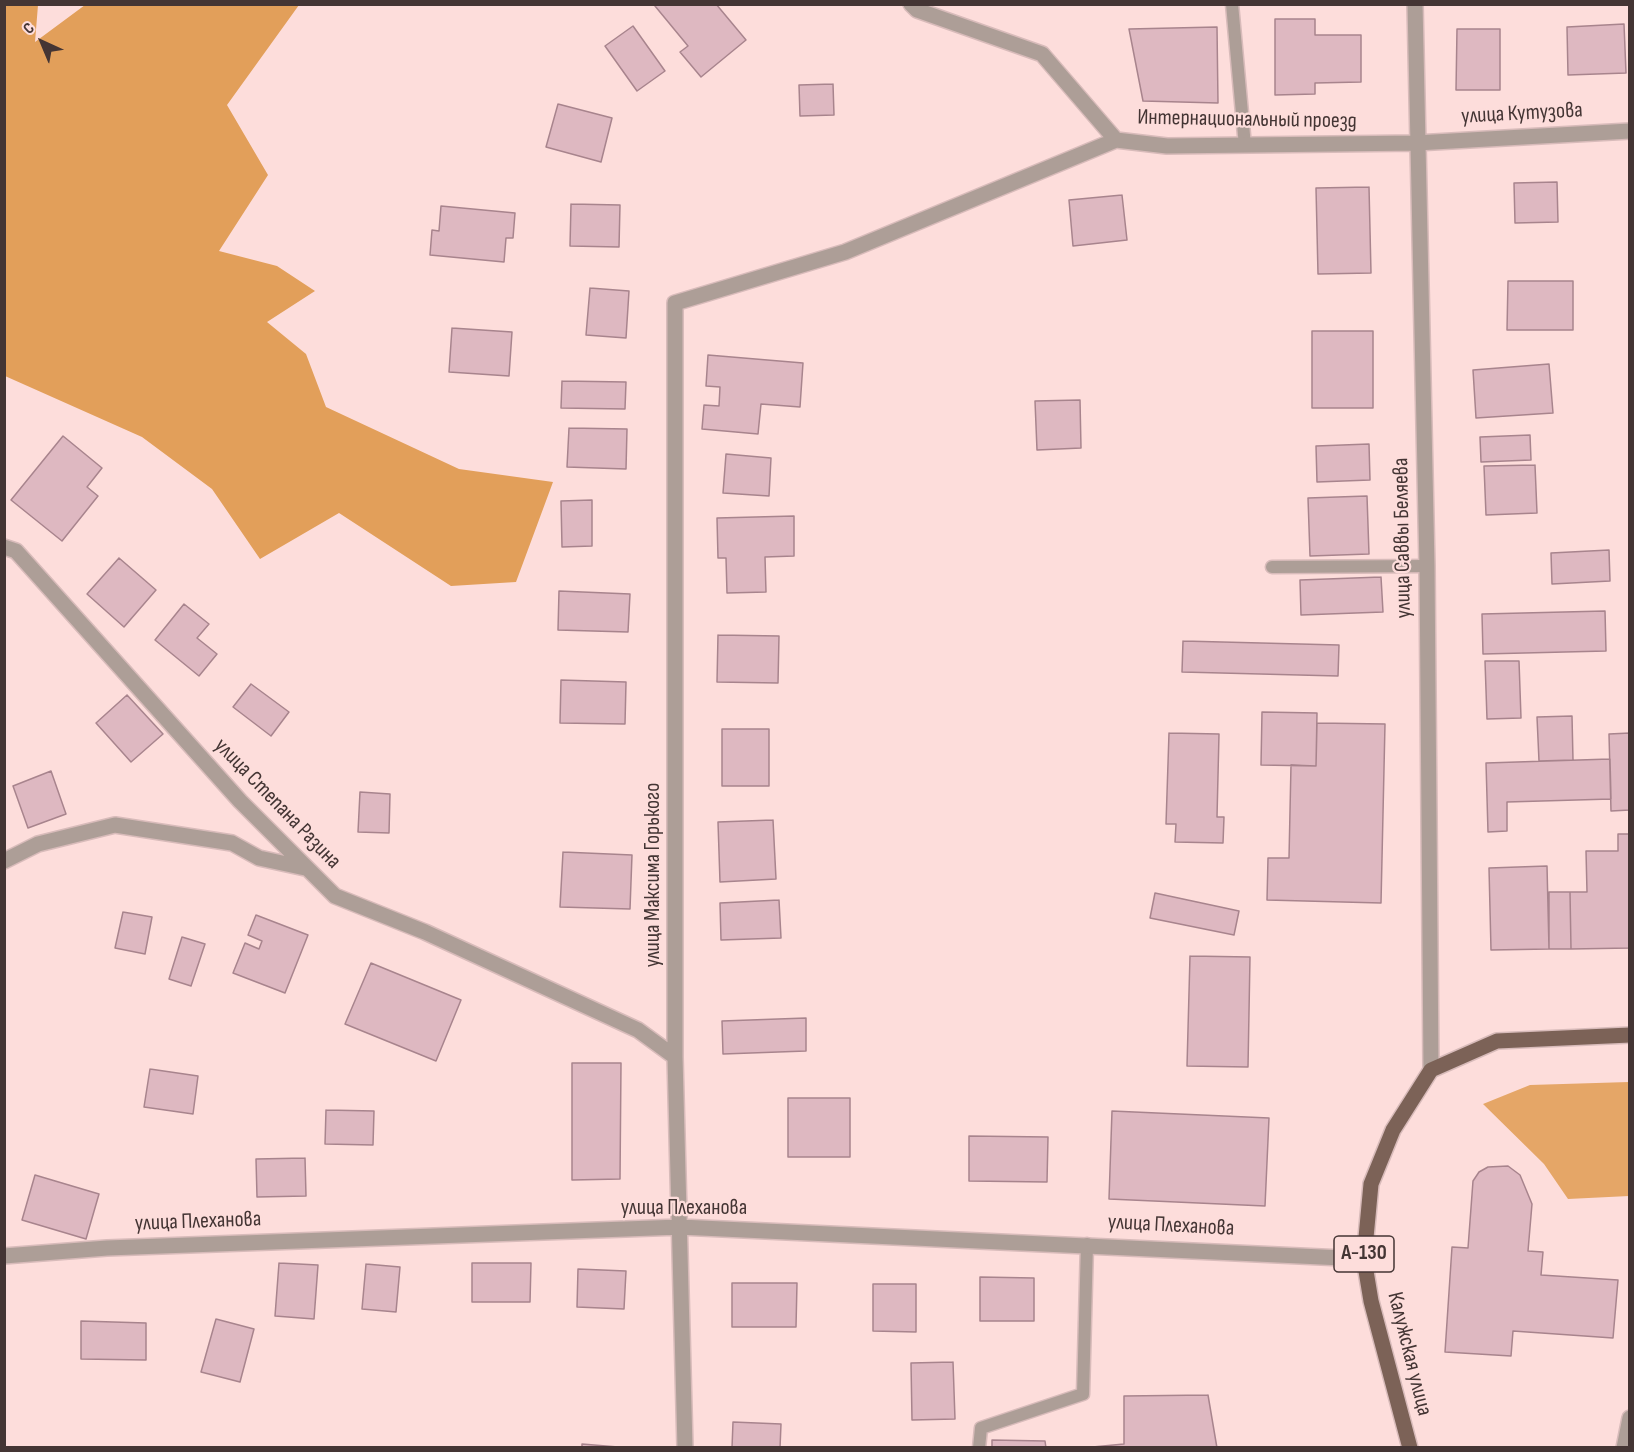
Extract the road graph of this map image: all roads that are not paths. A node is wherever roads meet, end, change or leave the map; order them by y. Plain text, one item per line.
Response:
1 (911, 4) edge
2 (1232, 4) edge
3 (1414, 4) edge
4 (1629, 130) edge
5 (1116, 140) junction
6 (1416, 143) junction
7 (1245, 146) junction
8 (4, 548) edge
9 (1427, 566) junction
10 (1272, 567) dead end
11 (4, 861) edge
12 (304, 868) junction
13 (1629, 1035) edge
14 (675, 1057) junction
15 (1431, 1070) junction
16 (680, 1227) junction
17 (1086, 1244) junction
18 (4, 1256) edge
19 (1364, 1259) junction
20 (1629, 1418) edge
21 (685, 1448) edge
22 (979, 1448) edge
23 (1410, 1448) edge
24 (1624, 1448) edge

1 - 5 street, Интернациональный проезд
2 - 7 lane
3 - 6 street, улица Саввы Беляева
4 - 6 street, улица Кутузова
5 - 7 street, Интернациональный проезд
5 - 14 street, улица Максима Горького
6 - 7 street, Интернациональный проезд
6 - 9 street, улица Саввы Беляева
8 - 12 street, улица Степана Разина
9 - 10 lane
9 - 15 street, улица Саввы Беляева
11 - 12 street
12 - 14 street, улица Степана Разина
13 - 15 main road
14 - 16 street, улица Максима Горького
15 - 19 main road, Калужская улица / А-130
16 - 17 street, улица Плеханова
16 - 18 street, улица Плеханова
16 - 21 street, улица Максима Горького
17 - 19 street, улица Плеханова
17 - 22 lane
19 - 23 main road, Калужская улица / А-130
20 - 24 street

